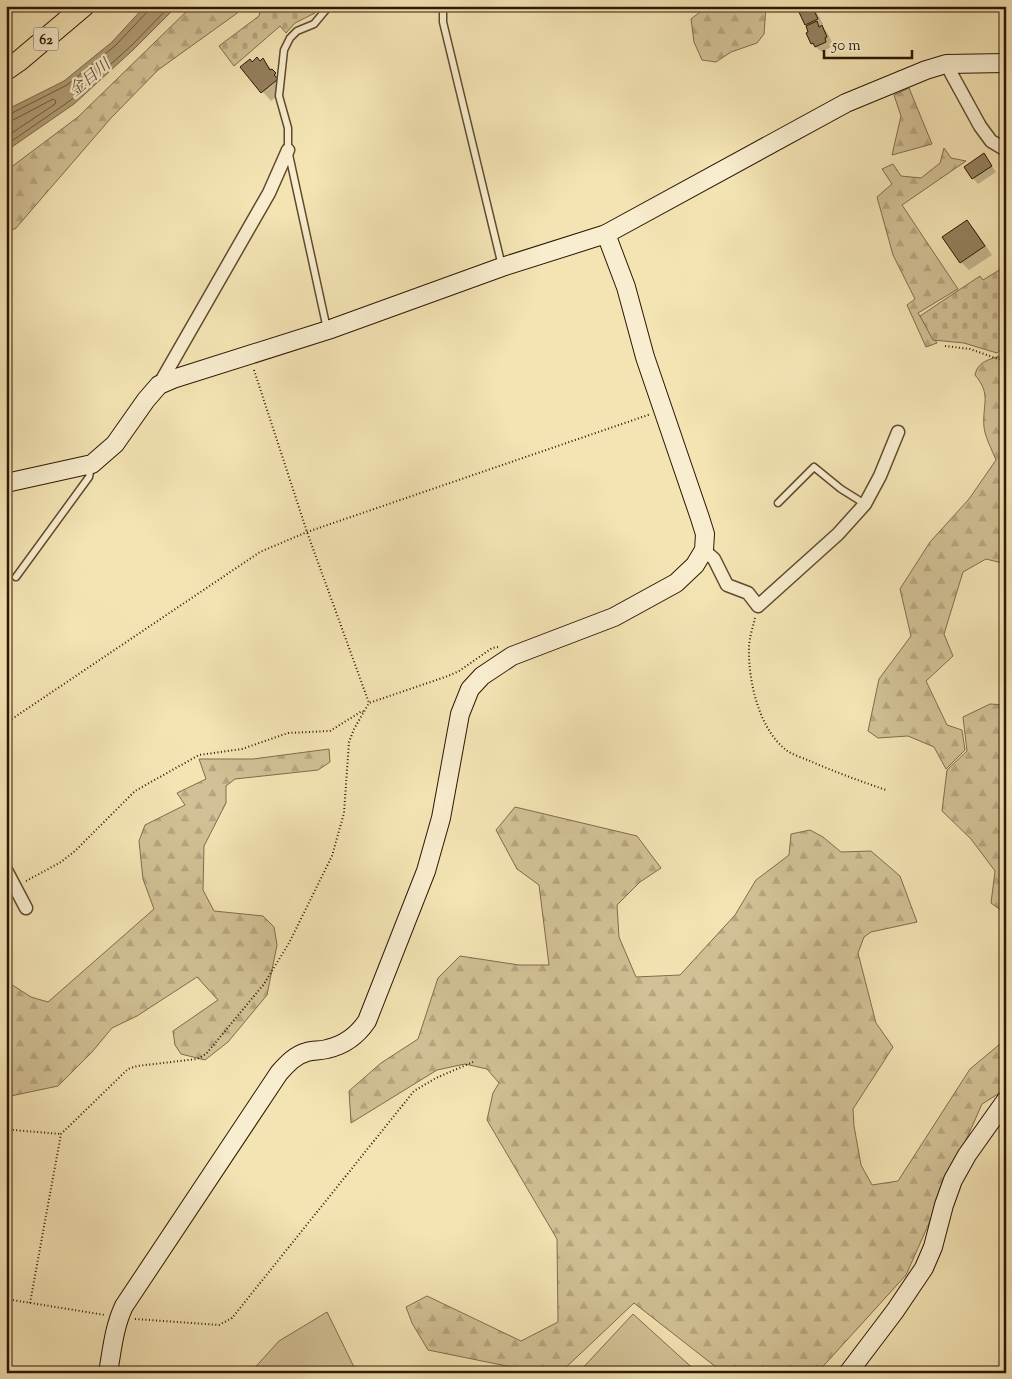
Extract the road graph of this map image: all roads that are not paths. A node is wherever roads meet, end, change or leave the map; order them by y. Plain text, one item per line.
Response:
1 (84, 6) edge
2 (329, 6) edge
3 (443, 6) edge
4 (946, 64) junction
5 (1006, 64) edge
6 (6, 70) edge
7 (288, 150) junction
8 (1006, 150) edge
9 (606, 234) junction
10 (502, 267) junction
11 (328, 330) junction
12 (159, 385) junction
13 (898, 432) dead end
14 (92, 464) junction
15 (6, 483) edge
16 (778, 503) dead end
17 (865, 504) junction
18 (704, 550) junction
19 (16, 577) dead end
20 (6, 870) edge
21 (26, 908) dead end
22 (1006, 1100) edge
23 (108, 1373) edge
24 (848, 1373) edge

1 - 6 main road, 62
2 - 7 lane
3 - 10 lane
4 - 5 street
4 - 8 street
4 - 9 street
7 - 11 lane
7 - 12 street
9 - 10 street
9 - 18 street
10 - 11 street
11 - 12 street
12 - 14 street
13 - 17 street
14 - 15 street
14 - 19 lane
16 - 17 lane
17 - 18 street
18 - 23 street
20 - 21 street
22 - 24 street

